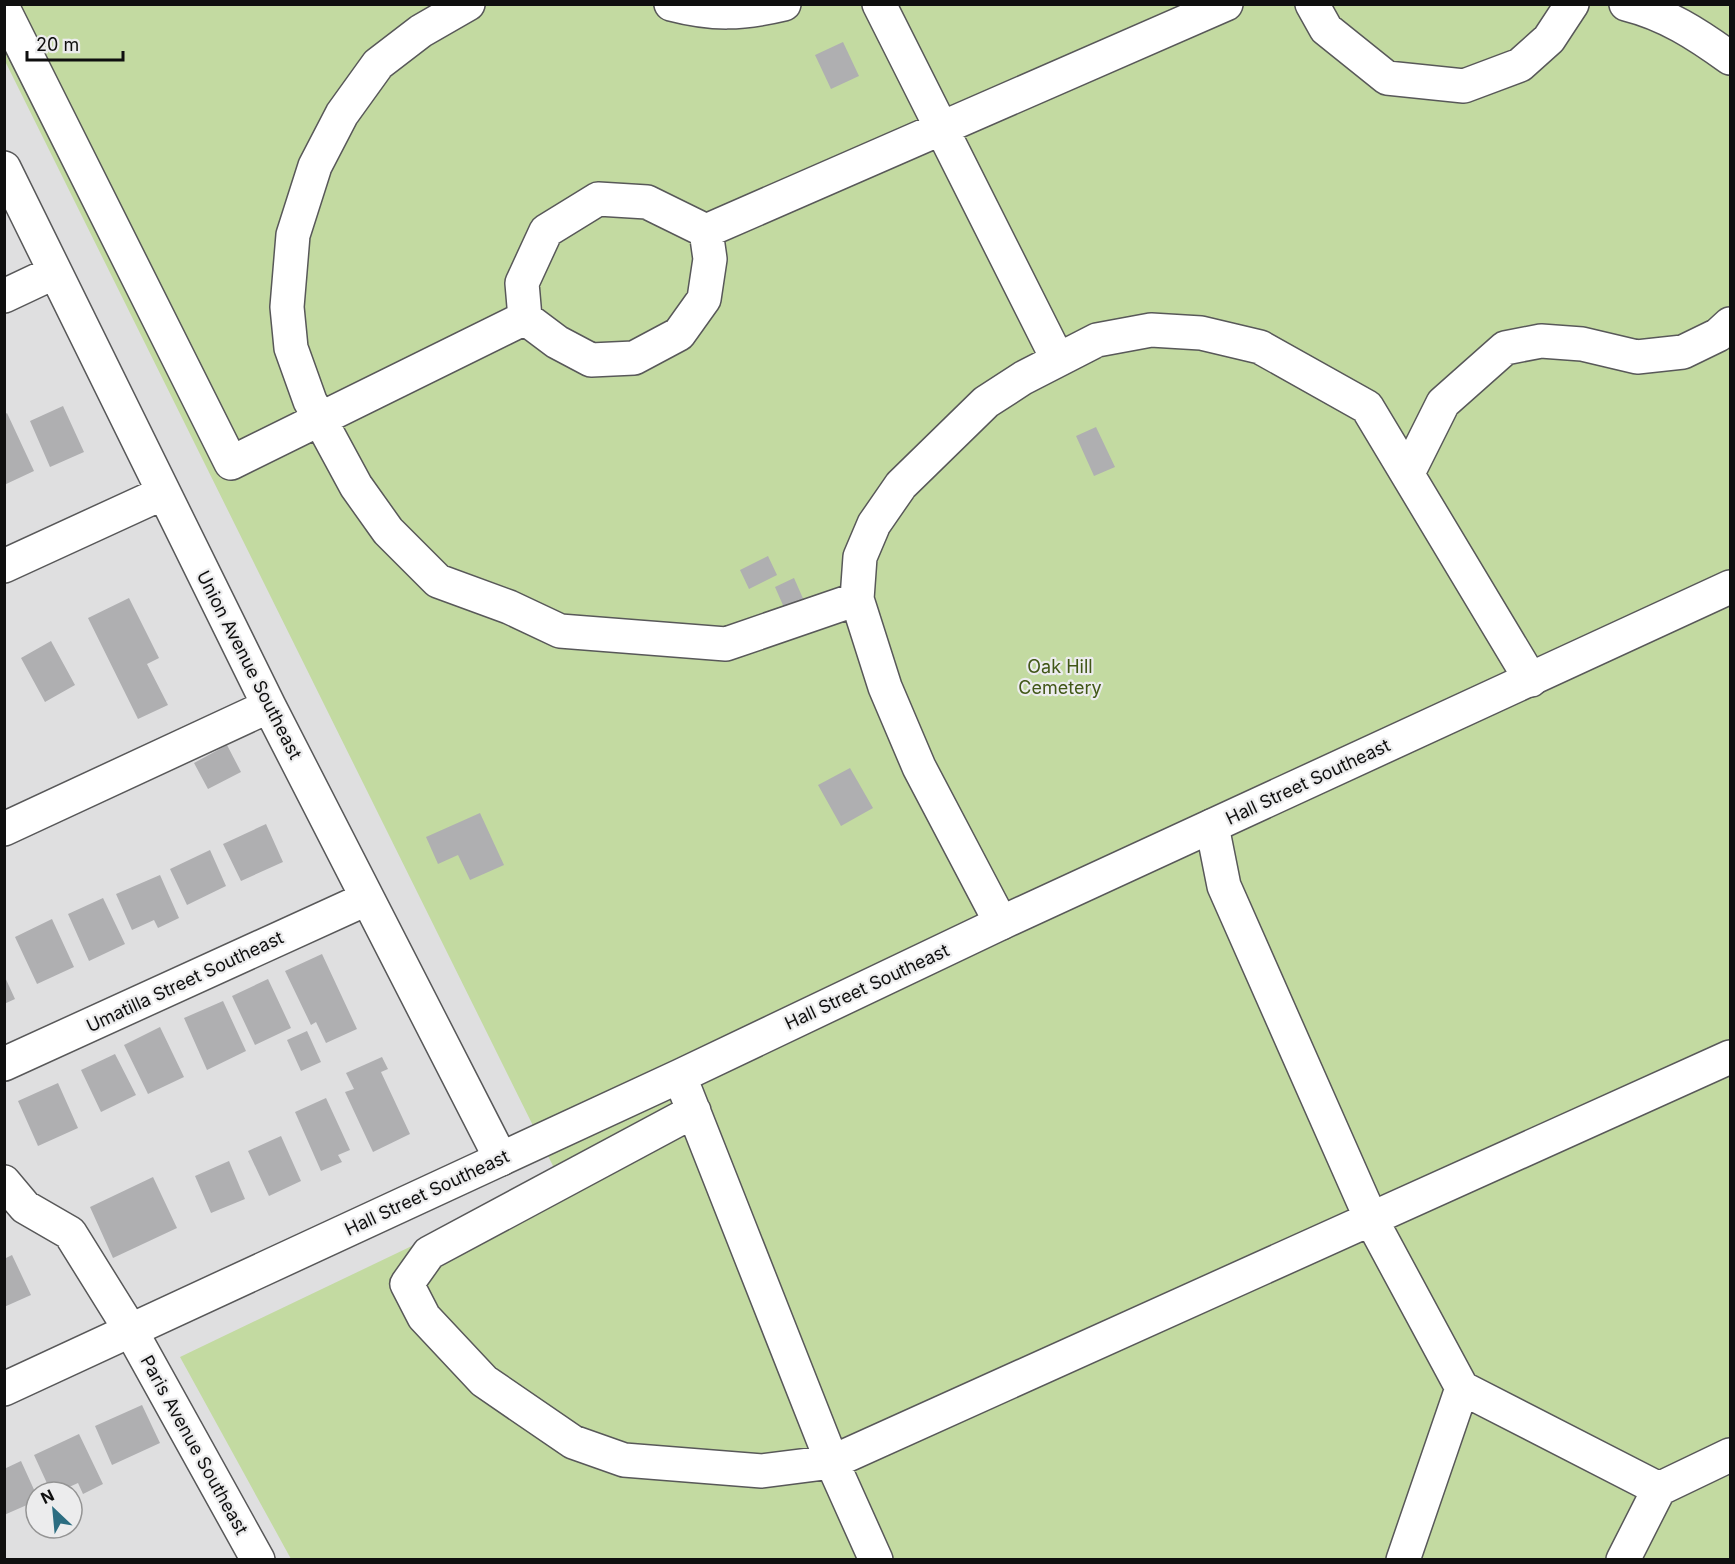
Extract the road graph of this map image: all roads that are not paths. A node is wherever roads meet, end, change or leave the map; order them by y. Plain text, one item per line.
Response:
1 (468, 4) edge
2 (671, 4) edge
3 (784, 4) edge
4 (879, 4) edge
5 (1226, 4) edge
6 (1312, 4) edge
7 (1572, 4) edge
8 (1626, 4) edge
9 (4, 10) edge
10 (1731, 58) edge
11 (941, 129) junction
12 (4, 168) edge
13 (706, 231) junction
14 (55, 272) junction
15 (4, 296) edge
16 (525, 318) junction
17 (1731, 324) edge
18 (1058, 360) junction
19 (320, 420) junction
20 (1407, 473) junction
21 (163, 493) junction
22 (4, 566) edge
23 (1731, 587) edge
24 (857, 599) junction
25 (1531, 680) junction
26 (269, 706) junction
27 (1212, 826) junction
28 (4, 829) edge
29 (366, 898) junction
30 (1001, 923) junction
31 (1731, 1057) edge
32 (4, 1065) edge
33 (680, 1076) junction
34 (694, 1111) junction
35 (501, 1159) junction
36 (4, 1182) edge
37 (1372, 1221) junction
38 (130, 1330) junction
39 (1462, 1388) junction
40 (4, 1389) edge
41 (1731, 1455) edge
42 (832, 1462) junction
43 (1659, 1489) junction
44 (258, 1560) edge
45 (876, 1560) edge
46 (1402, 1560) edge
47 (1623, 1560) edge

1 - 19 street
2 - 3 street
4 - 11 street
5 - 11 street
6 - 7 street
8 - 10 street
9 - 19 street
11 - 13 street
11 - 18 street
12 - 14 street, Union Avenue Southeast
13 - 16 street
13 - 16 street
14 - 15 street
14 - 21 street, Union Avenue Southeast
16 - 19 street
17 - 20 street
18 - 20 street
18 - 24 street
19 - 24 street
20 - 25 street
21 - 22 street
21 - 26 street, Union Avenue Southeast
23 - 25 street, Hall Street Southeast
24 - 30 street
25 - 27 street, Hall Street Southeast
26 - 28 street
26 - 29 street, Union Avenue Southeast
27 - 30 street, Hall Street Southeast
27 - 37 street
29 - 32 street, Umatilla Street Southeast
29 - 35 street, Union Avenue Southeast
30 - 33 street, Hall Street Southeast
31 - 37 street
33 - 34 street
33 - 35 street, Hall Street Southeast
34 - 42 street
34 - 42 street
35 - 38 street, Hall Street Southeast
36 - 38 street, Paris Avenue Southeast
37 - 39 street
37 - 42 street
38 - 40 street, Hall Street Southeast
38 - 44 street, Paris Avenue Southeast
39 - 43 street
39 - 46 street
41 - 43 street
42 - 45 street
43 - 47 street

